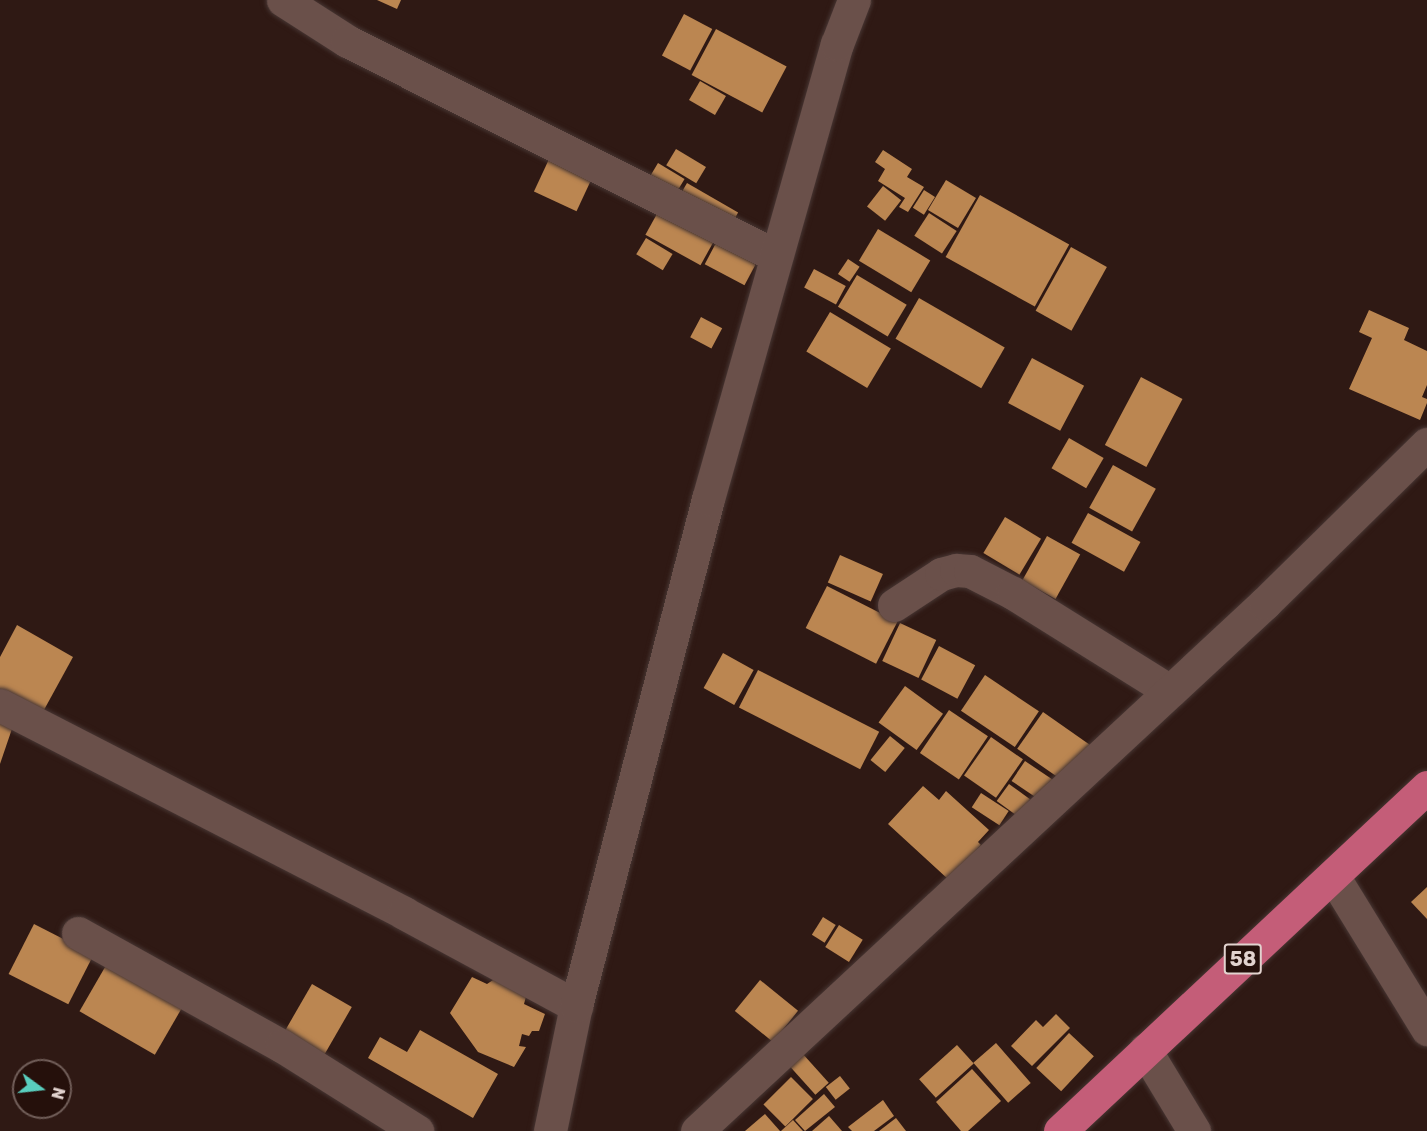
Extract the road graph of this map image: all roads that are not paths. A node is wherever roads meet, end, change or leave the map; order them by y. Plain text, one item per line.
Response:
1 (283, 0) edge
2 (854, 0) edge
3 (776, 256) junction
4 (1427, 444) edge
5 (894, 605) dead end
6 (1170, 691) junction
7 (0, 705) edge
8 (1427, 787) edge
9 (1333, 876) junction
10 (78, 933) dead end
11 (576, 1006) junction
12 (1427, 1029) edge
13 (1145, 1050) junction
14 (417, 1131) edge
15 (550, 1131) edge
16 (697, 1131) edge
17 (1060, 1131) edge
18 (1194, 1131) edge

1 - 3 street
2 - 3 street
3 - 11 street
4 - 6 street
5 - 6 street
6 - 16 street
7 - 11 street
8 - 9 highway, 58
9 - 12 street
9 - 13 highway, 58
10 - 14 street
11 - 15 street
13 - 17 highway, 58
13 - 18 street

